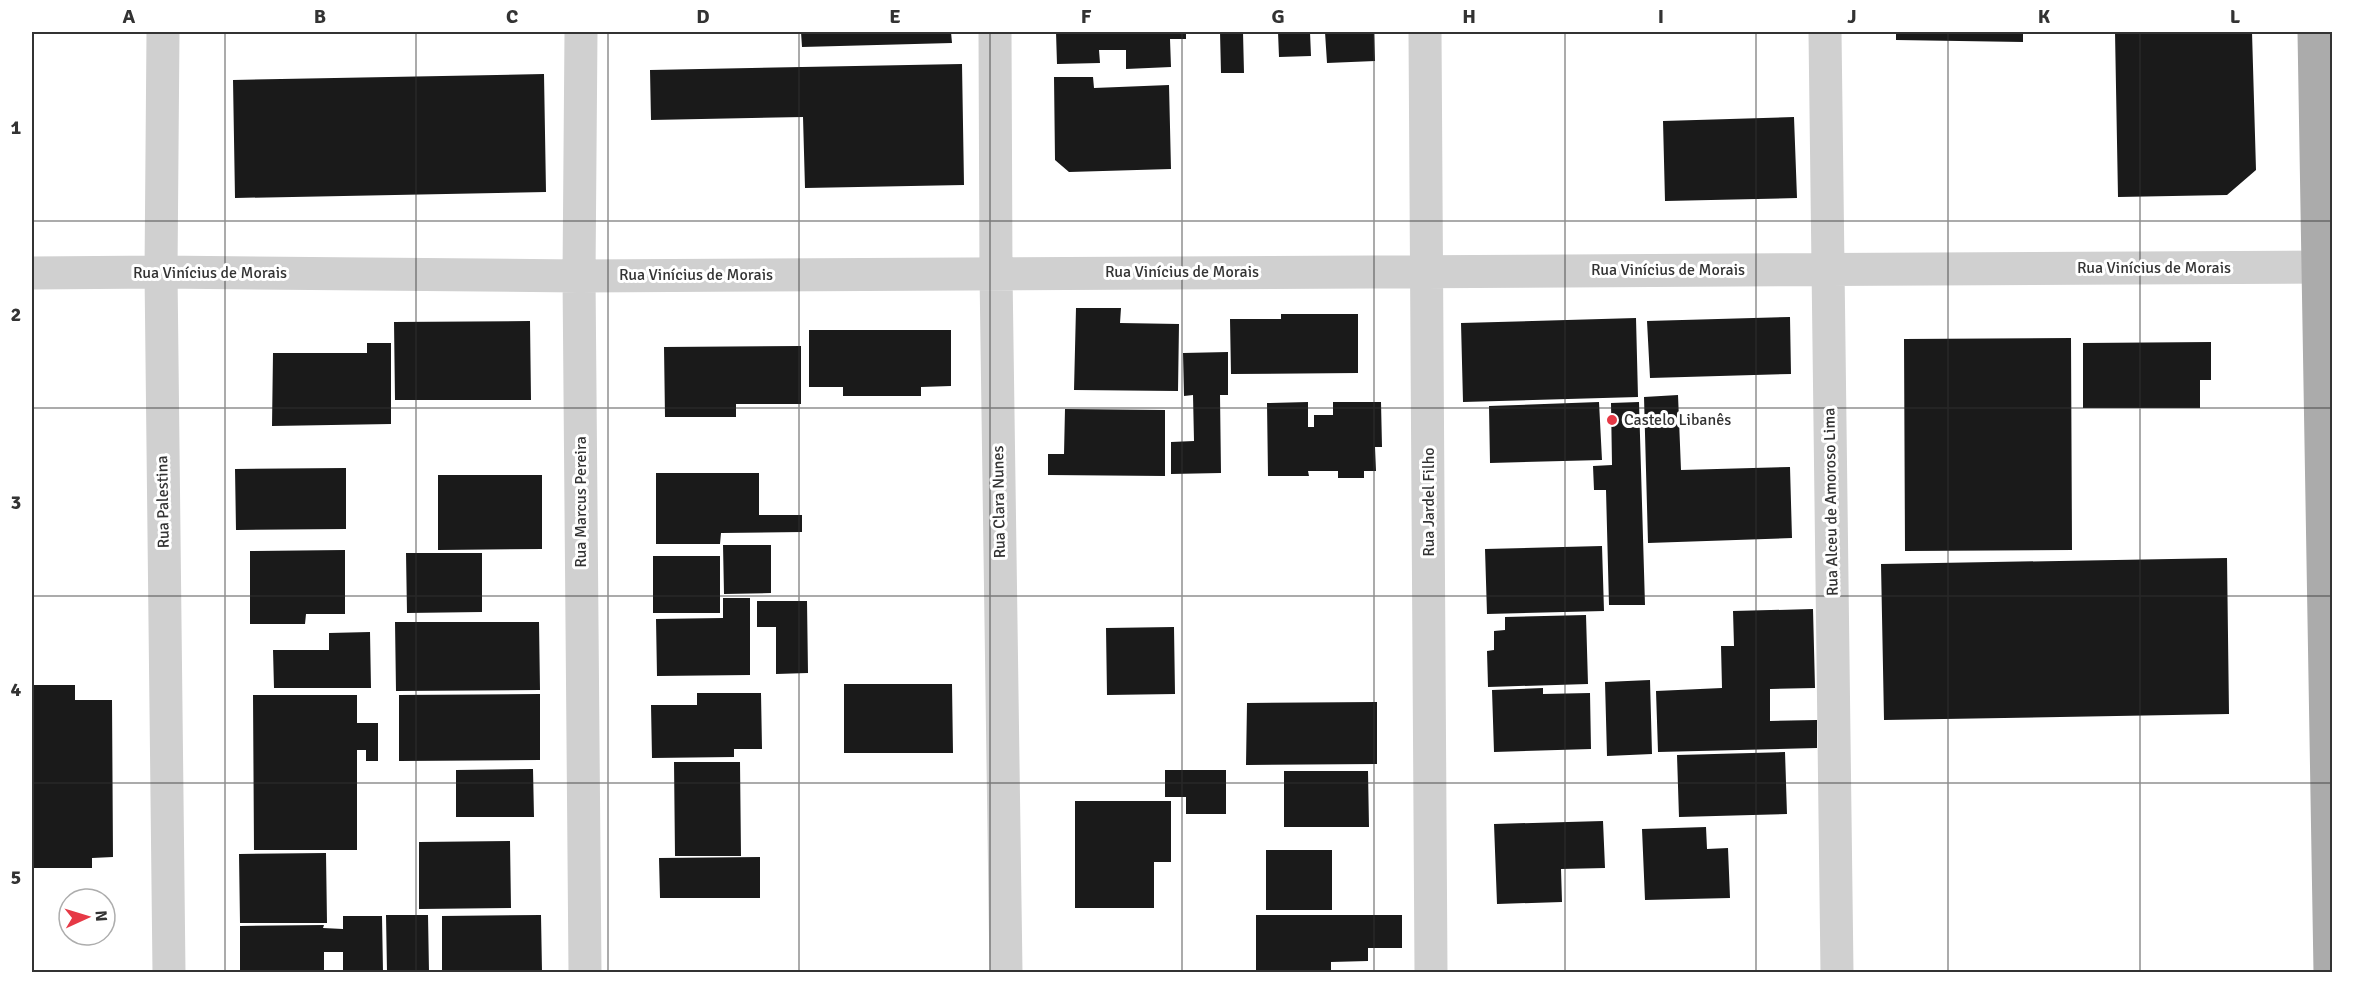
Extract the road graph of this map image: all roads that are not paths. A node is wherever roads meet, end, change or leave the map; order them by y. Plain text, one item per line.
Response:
1 (164, 32) edge
2 (581, 32) edge
3 (996, 32) edge
4 (1425, 32) edge
5 (1825, 32) edge
6 (2314, 32) edge
7 (2326, 267) edge
8 (1828, 269) junction
9 (1428, 271) junction
10 (161, 272) junction
11 (32, 273) edge
12 (996, 273) junction
13 (579, 276) junction
14 (169, 972) edge
15 (585, 972) edge
16 (1006, 972) edge
17 (1431, 972) edge
18 (1837, 972) edge
19 (2330, 972) edge

1 - 10 street, Rua Palestina
2 - 13 street, Rua Marcus Pereira
3 - 12 street, Rua Clara Nunes
4 - 9 street, Rua Jardel Filho
5 - 8 street, Rua Alceu de Amoroso Lima
6 - 7 main road
7 - 8 street, Rua Vinícius de Morais
7 - 19 main road
8 - 9 street, Rua Vinícius de Morais
8 - 18 street, Rua Alceu de Amoroso Lima
9 - 12 street, Rua Vinícius de Morais
9 - 17 street, Rua Jardel Filho
10 - 11 street, Rua Vinícius de Morais
10 - 13 street, Rua Vinícius de Morais
10 - 14 street, Rua Palestina
12 - 13 street, Rua Vinícius de Morais
12 - 16 street, Rua Clara Nunes
13 - 15 street, Rua Marcus Pereira

